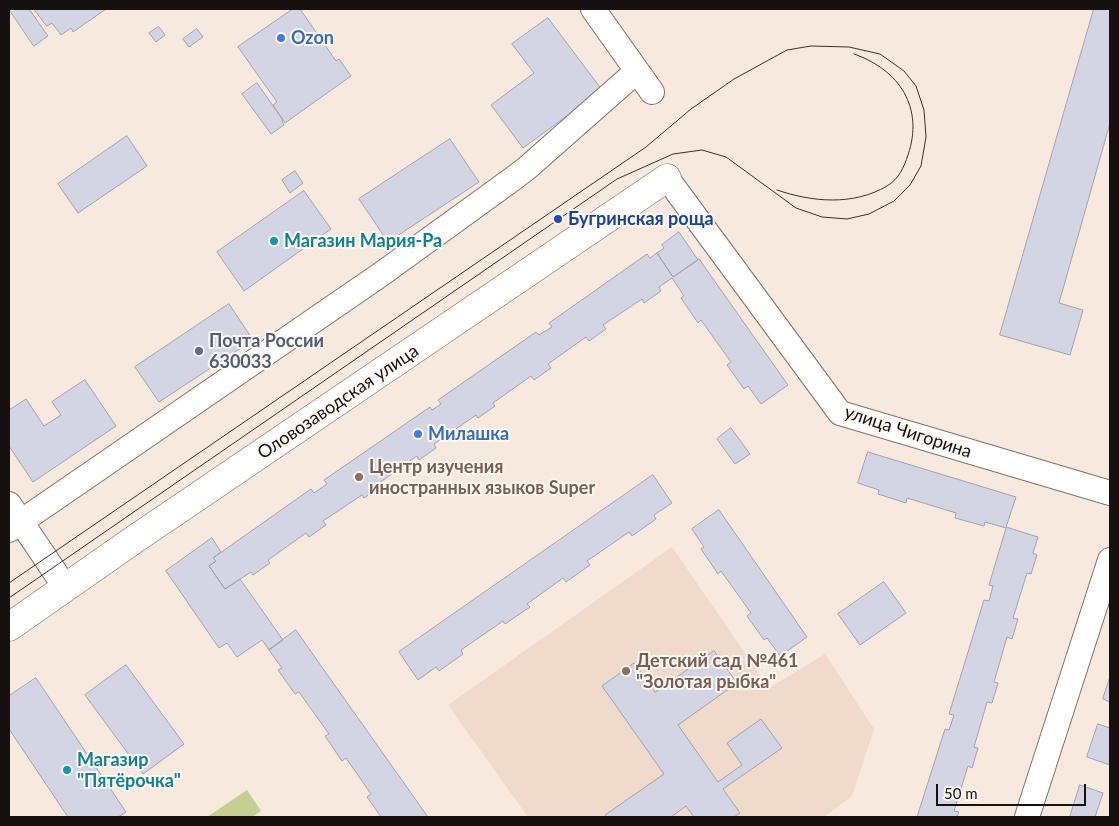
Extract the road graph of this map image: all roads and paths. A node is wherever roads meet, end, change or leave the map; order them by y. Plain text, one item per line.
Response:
1 (593, 9) edge
2 (637, 71) junction
3 (652, 92) dead end
4 (668, 178) joint
5 (1110, 493) edge
6 (13, 518) edge
7 (1110, 560) edge
8 (66, 587) junction
9 (9, 627) edge
10 (1027, 817) edge

1 - 2 street
2 - 3 street
2 - 6 street
4 - 5 street, улица Чигорина
4 - 8 street, Оловозаводская улица
6 - 8 street
7 - 10 street
8 - 9 street, Оловозаводская улица

